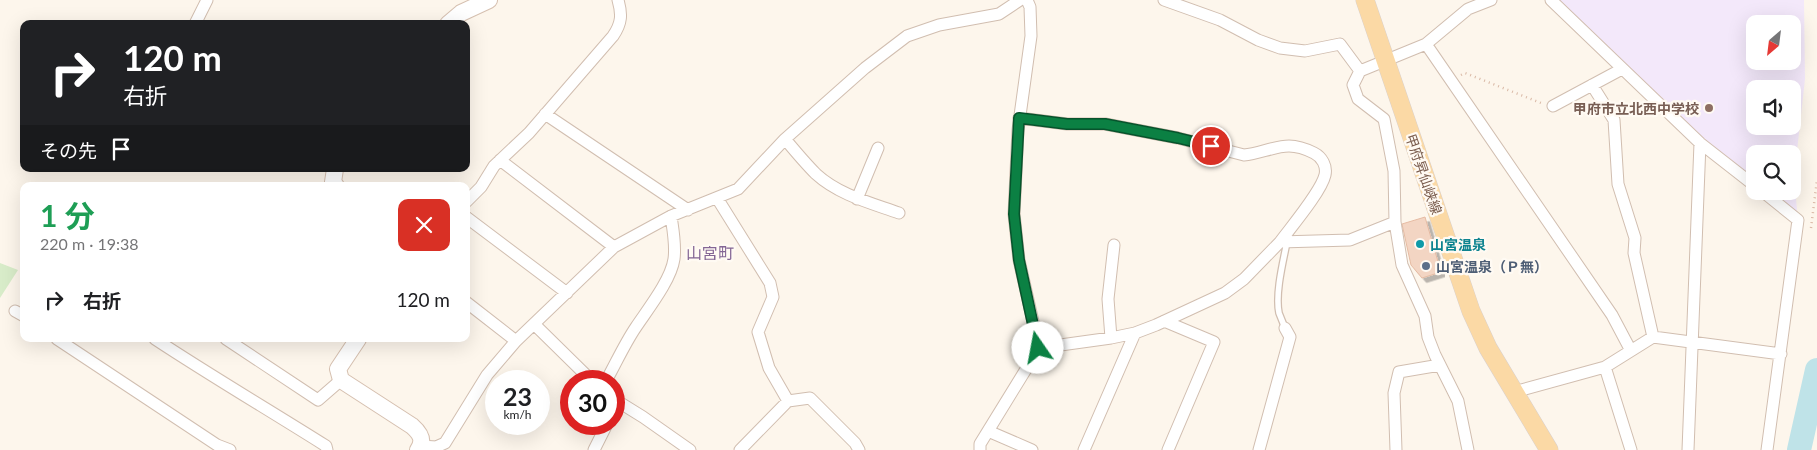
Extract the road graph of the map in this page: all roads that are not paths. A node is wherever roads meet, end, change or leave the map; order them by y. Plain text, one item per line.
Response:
1 (207, 0) edge
2 (490, 0) edge
3 (618, 0) edge
4 (1020, 0) edge
5 (1027, 0) edge
6 (1164, 0) edge
7 (1365, 0) edge
8 (1491, 0) edge
9 (1551, 0) edge
10 (197, 20) edge
11 (453, 20) edge
12 (1426, 44) junction
13 (1385, 60) junction
14 (1622, 69) junction
15 (1360, 71) junction
16 (1592, 85) junction
17 (1553, 106) road end
18 (545, 114) junction
19 (1019, 118) junction
20 (785, 139) junction
21 (1700, 143) junction
22 (878, 148) dead end
23 (500, 160) junction
24 (1746, 179) edge
25 (470, 198) edge
26 (718, 198) junction
27 (857, 199) junction
28 (1773, 200) edge
29 (688, 210) junction
30 (899, 213) dead end
31 (671, 216) junction
32 (470, 220) edge
33 (1395, 222) junction
34 (1284, 242) junction
35 (1114, 245) dead end
36 (614, 247) junction
37 (567, 293) junction
38 (470, 305) edge
39 (1164, 322) junction
40 (534, 324) junction
41 (1285, 328) joint
42 (1135, 333) junction
43 (1653, 337) junction
44 (1111, 338) junction
45 (516, 341) junction
46 (62, 342) edge
47 (160, 342) edge
48 (231, 342) edge
49 (356, 342) edge
50 (1691, 342) junction
51 (1038, 348) junction
52 (1630, 349) junction
53 (1781, 354) junction
54 (1440, 365) junction
55 (1605, 367) junction
56 (581, 370) edge
57 (612, 370) edge
58 (341, 380) junction
59 (1514, 392) junction
60 (788, 401) junction
61 (625, 409) edge
62 (988, 431) junction
63 (602, 435) edge
64 (429, 448) edge
65 (230, 450) edge
66 (327, 450) edge
67 (594, 450) edge
68 (690, 450) edge
69 (740, 450) edge
70 (859, 450) edge
71 (980, 450) edge
72 (1032, 450) edge
73 (1084, 450) edge
74 (1168, 450) edge
75 (1259, 450) edge
76 (1396, 450) edge
77 (1468, 450) edge
78 (1549, 450) edge
79 (1631, 450) edge
80 (1688, 450) edge
81 (1767, 450) edge

1 - 10 street
2 - 11 street
3 - 18 street
4 - 20 street
5 - 19 street
6 - 15 street
7 - 13 main road, 甲府昇仙峡線
8 - 12 street
9 - 14 street
12 - 13 street
12 - 52 street
13 - 15 street
13 - 59 main road, 甲府昇仙峡線
14 - 16 street
14 - 21 street
15 - 33 street
16 - 17 street
16 - 43 street
18 - 23 street
18 - 29 street
19 - 34 street
19 - 51 street
20 - 26 street
20 - 27 street
21 - 24 street
21 - 50 street
22 - 27 street
23 - 25 street
23 - 36 street
26 - 29 street
26 - 60 street
27 - 30 street
28 - 53 street
29 - 31 street
31 - 36 street
31 - 57 street
32 - 37 street
33 - 34 street
33 - 54 street
34 - 39 street
34 - 41 lane
35 - 44 street
36 - 37 street
37 - 40 street
38 - 45 street
39 - 42 street
39 - 74 street
40 - 45 street
40 - 56 street
41 - 75 street
42 - 44 street
42 - 73 street
43 - 50 street
43 - 52 street
44 - 51 street
45 - 64 street
46 - 65 street
47 - 66 street
48 - 58 street
49 - 58 street
50 - 53 street
50 - 80 street
51 - 62 street
52 - 55 street
53 - 81 street
54 - 76 street
54 - 77 street
55 - 59 street
55 - 79 street
58 - 64 street
59 - 78 main road, 甲府昇仙峡線
60 - 69 street
60 - 70 street
61 - 68 street
62 - 71 street
62 - 72 street
63 - 67 street

